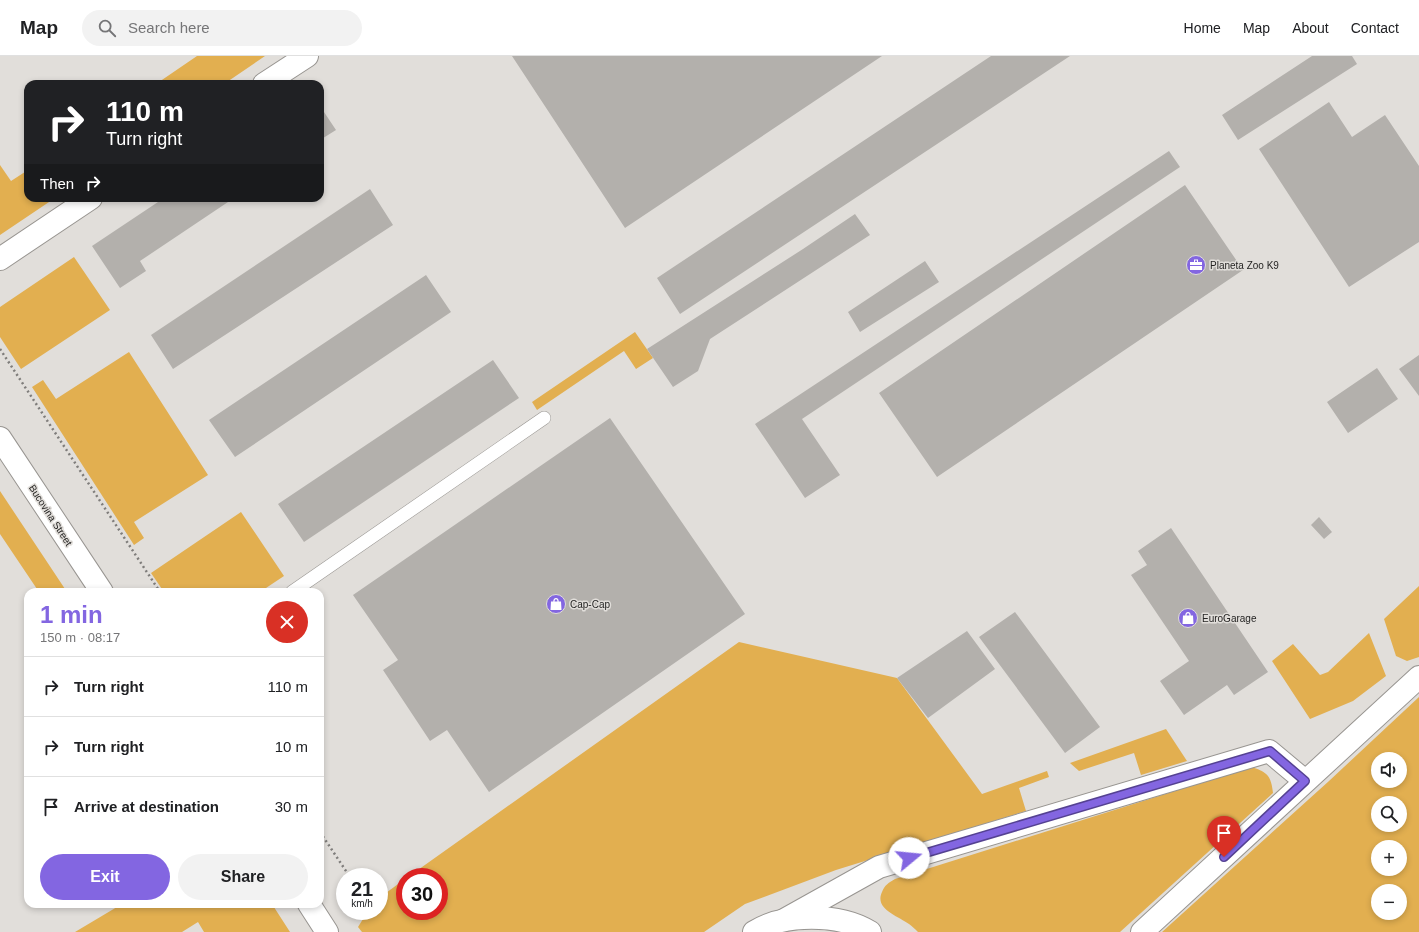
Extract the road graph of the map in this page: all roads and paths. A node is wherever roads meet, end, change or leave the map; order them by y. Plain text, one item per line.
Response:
1 (307, 56) edge
2 (270, 80) edge
3 (85, 202) edge
4 (0, 259) edge
5 (0, 349) edge
6 (544, 418) dead end
7 (0, 438) edge
8 (99, 588) edge
9 (157, 588) edge
10 (298, 588) edge
11 (1419, 677) edge
12 (1305, 781) junction
13 (324, 838) edge
14 (344, 868) edge
15 (312, 908) edge
16 (784, 920) junction
17 (327, 932) edge
18 (754, 932) edge
19 (870, 932) edge
20 (1142, 932) edge

1 - 2 street
3 - 4 street
5 - 9 path
6 - 10 lane
7 - 8 street, Bucovina Street
11 - 12 street
12 - 16 street
12 - 20 street
13 - 14 path
15 - 17 street
16 - 18 street
16 - 19 street

